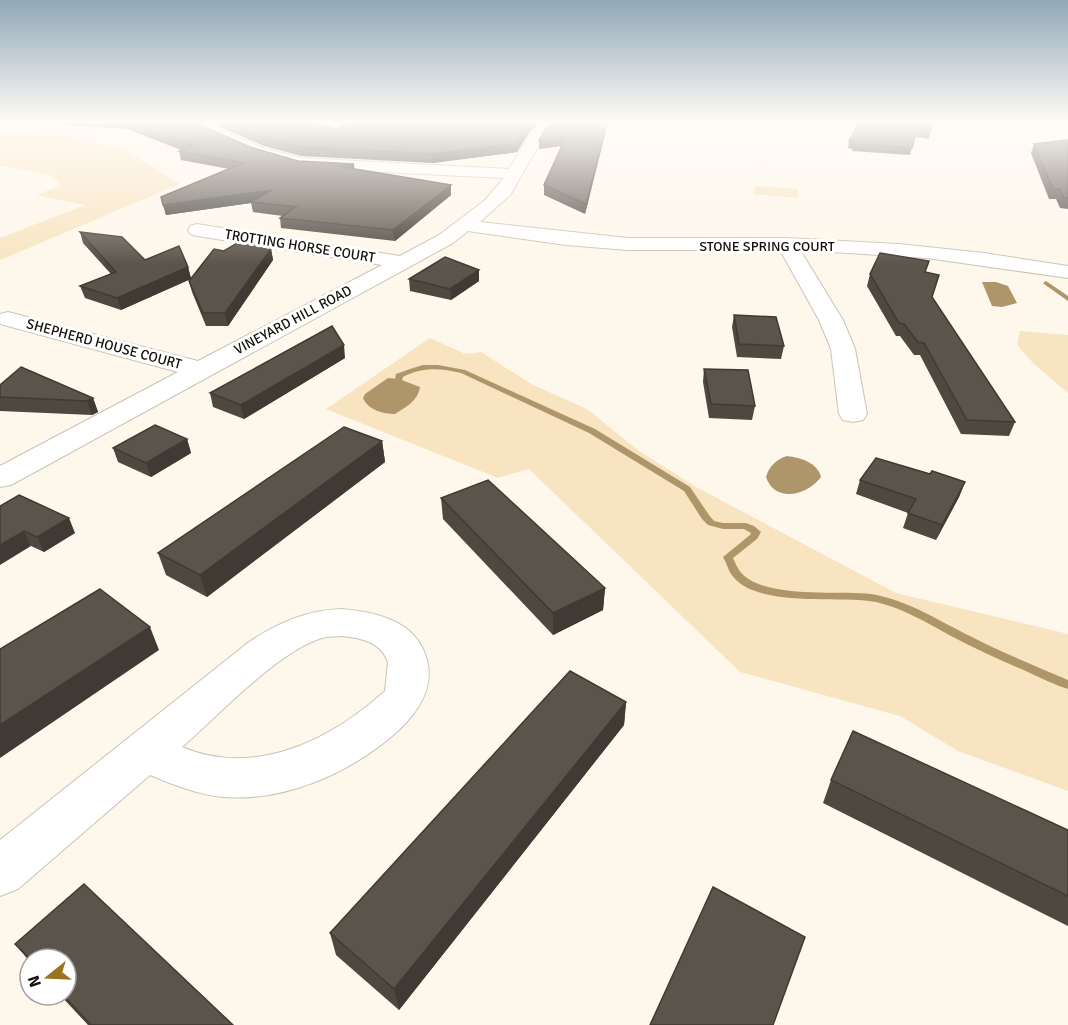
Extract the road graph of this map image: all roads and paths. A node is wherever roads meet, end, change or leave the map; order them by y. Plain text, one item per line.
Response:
1 (432, 170) edge
2 (516, 170) edge
3 (513, 174) junction
4 (465, 225) junction
5 (197, 230) dead end
6 (786, 244) junction
7 (402, 262) junction
8 (1068, 272) edge
9 (8, 319) dead end
10 (201, 370) junction
11 (853, 414) dead end
12 (0, 478) edge
13 (145, 752) junction
14 (0, 872) edge

1 - 3 street
2 - 3 street, VINEYARD HILL ROAD
3 - 4 street, VINEYARD HILL ROAD
4 - 6 street, STONE SPRING COURT
4 - 7 street, VINEYARD HILL ROAD
5 - 7 street, TROTTING HORSE COURT
6 - 8 street, STONE SPRING COURT
6 - 11 street
7 - 10 street, VINEYARD HILL ROAD
9 - 10 street, SHEPHERD HOUSE COURT
10 - 12 street, VINEYARD HILL ROAD
13 - 13 street
13 - 14 street

